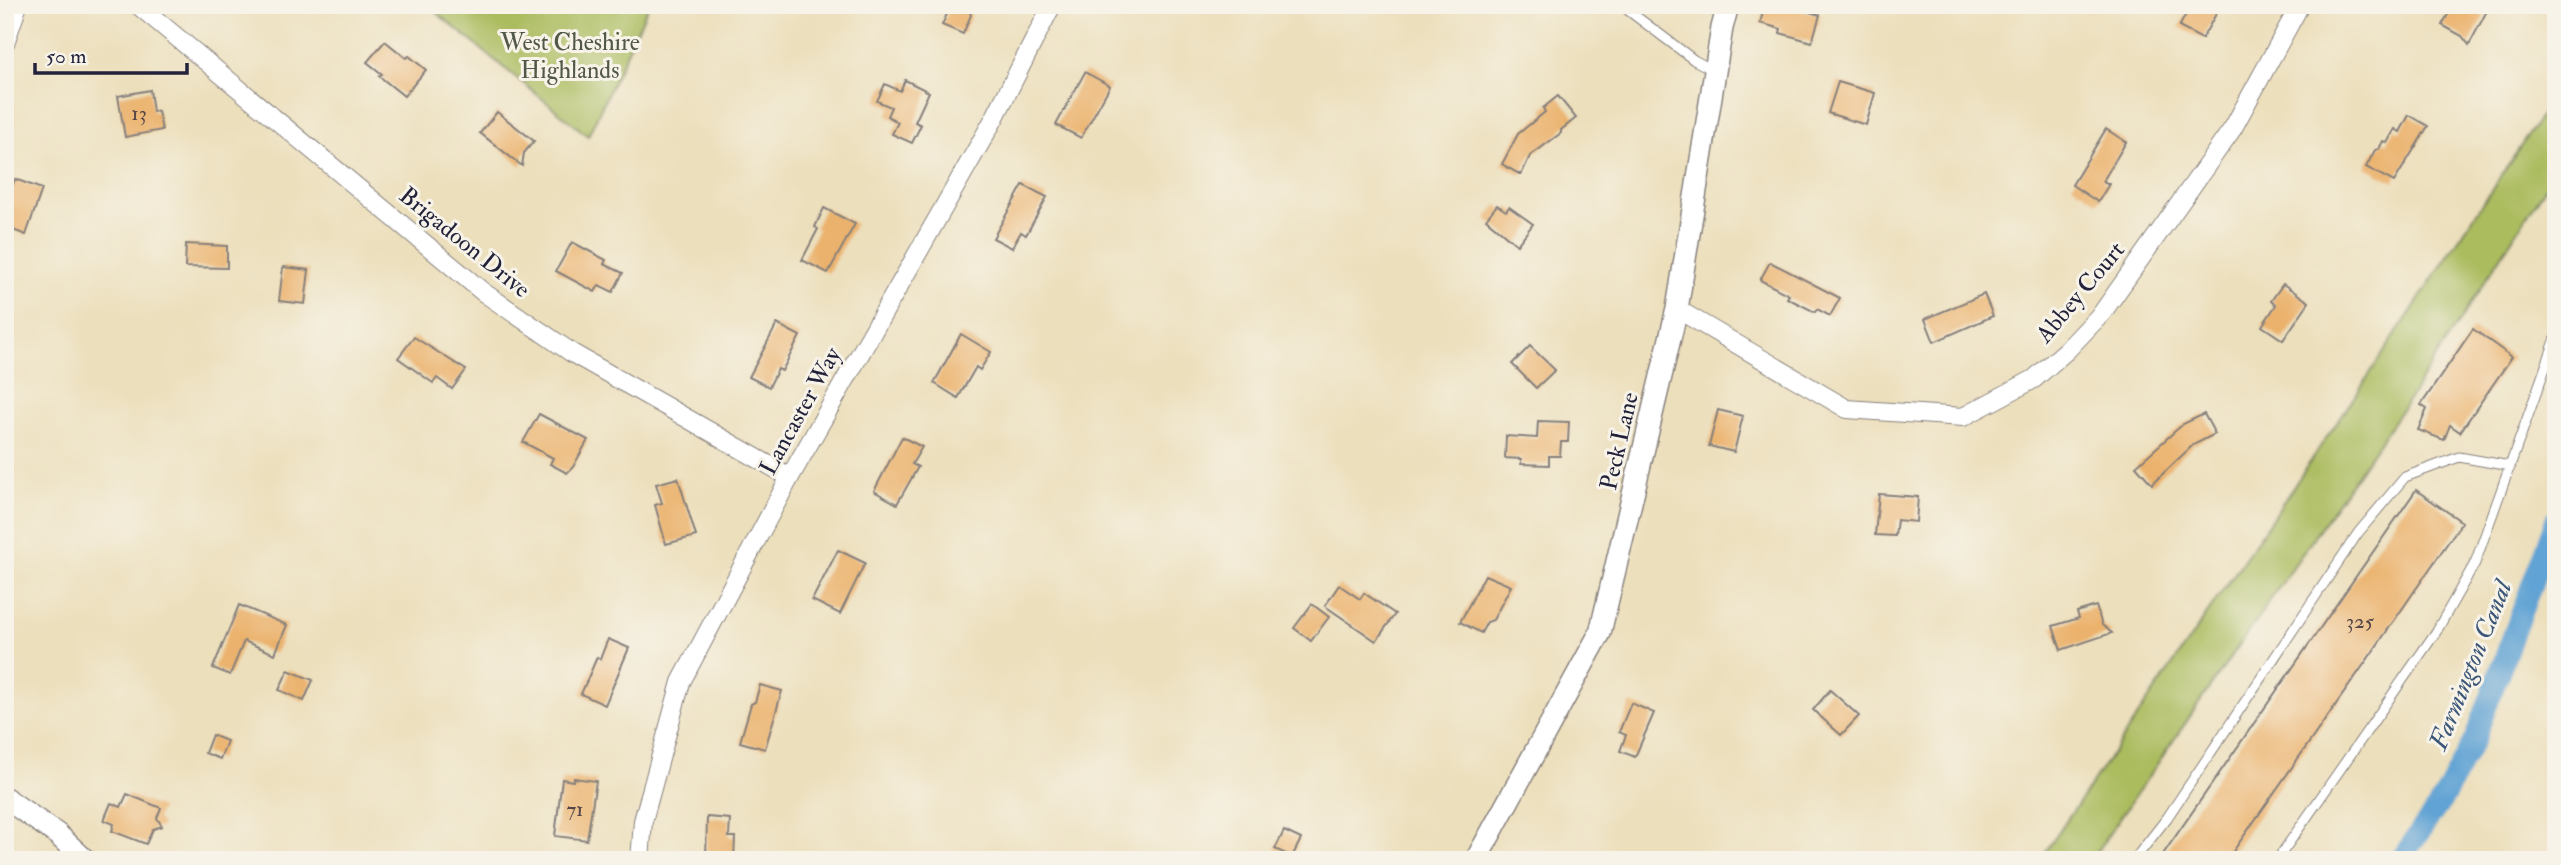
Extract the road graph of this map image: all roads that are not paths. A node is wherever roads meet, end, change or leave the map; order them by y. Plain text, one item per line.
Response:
1 (18, 5) edge
2 (138, 5) edge
3 (1052, 5) edge
4 (1621, 5) edge
5 (1728, 5) edge
6 (2300, 5) edge
7 (5, 43) edge
8 (1715, 71) junction
9 (1677, 309) junction
10 (2556, 338) edge
11 (2510, 466) junction
12 (790, 477) junction
13 (5, 798) edge
14 (85, 860) edge
15 (640, 860) edge
16 (1476, 860) edge
17 (2134, 860) edge
18 (2277, 860) edge

1 - 7 street
2 - 12 street, Brigadoon Drive
3 - 12 street, Lancaster Way
4 - 8 lane
5 - 8 street, Peck Lane
6 - 9 street, Abbey Court
8 - 9 street, Peck Lane
9 - 16 street, Peck Lane
10 - 11 lane
11 - 17 lane
11 - 18 lane
12 - 15 street, Lancaster Way
13 - 14 street

